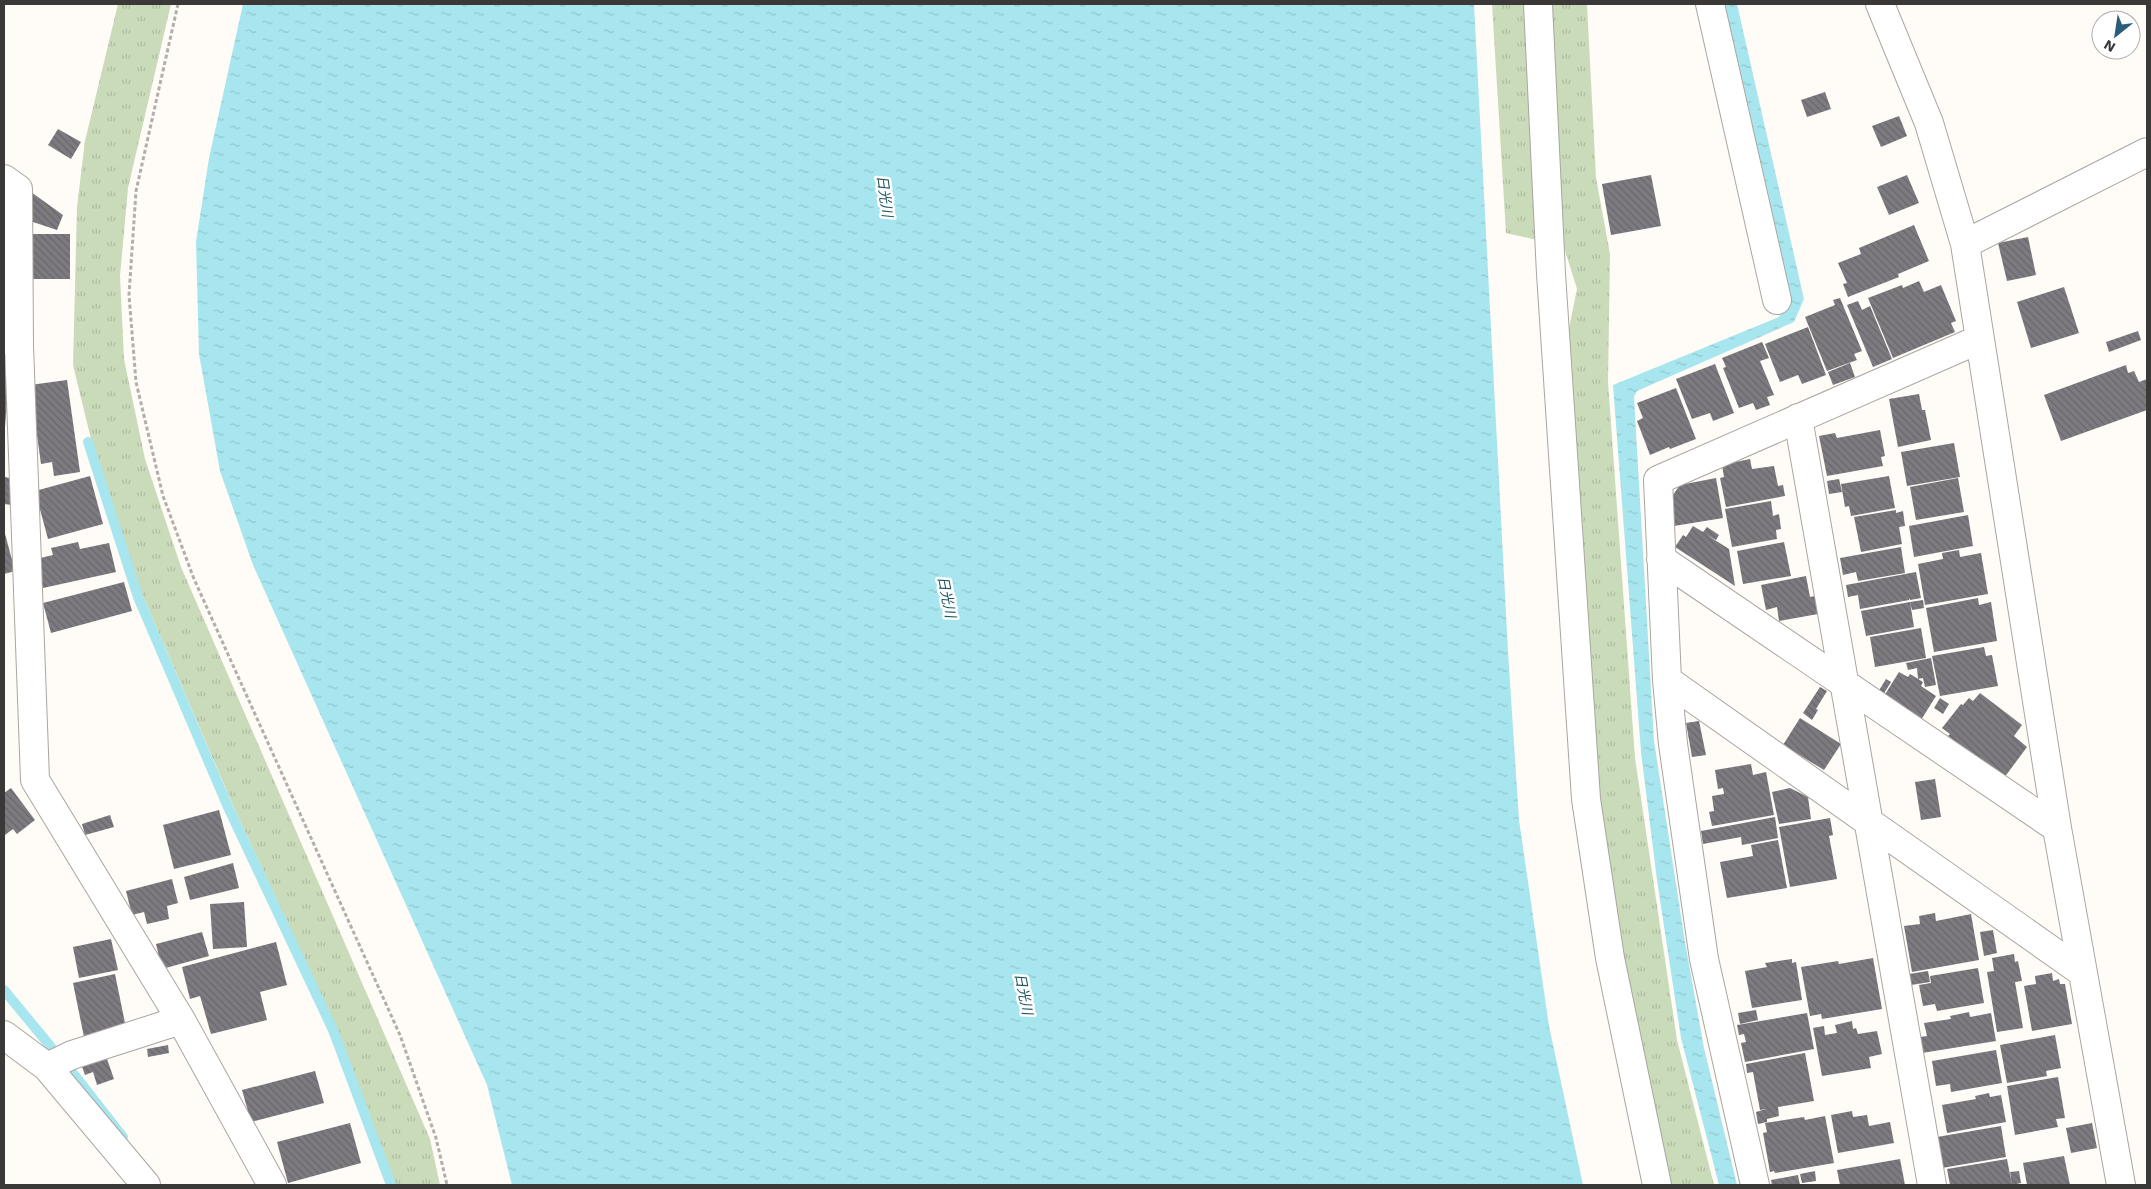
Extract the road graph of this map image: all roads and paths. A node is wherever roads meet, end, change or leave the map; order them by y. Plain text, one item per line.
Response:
1 (178, 4) edge
2 (1538, 4) edge
3 (1710, 4) edge
4 (1880, 4) edge
5 (2147, 152) edge
6 (4, 179) edge
7 (1965, 244) junction
8 (1776, 300) dead end
9 (1980, 339) junction
10 (12, 341) edge
11 (1798, 418) junction
12 (1660, 559) junction
13 (1667, 680) junction
14 (1843, 683) junction
15 (1868, 822) junction
16 (2057, 828) junction
17 (2082, 972) junction
18 (181, 1020) junction
19 (4, 1036) edge
20 (47, 1067) junction
21 (146, 1185) edge
22 (272, 1185) edge
23 (447, 1185) edge
24 (1657, 1185) edge
25 (1755, 1185) edge
26 (1932, 1185) edge
27 (2121, 1185) edge

1 - 23 path
2 - 24 street
3 - 8 street
4 - 7 street
5 - 7 street
6 - 10 street
7 - 9 street
9 - 11 street
9 - 16 street
10 - 18 street
11 - 12 street
11 - 14 street
12 - 13 street
12 - 14 street
13 - 15 street
13 - 25 street
14 - 15 street
14 - 16 street
15 - 17 street
15 - 26 street
16 - 17 street
17 - 27 street
18 - 20 street
18 - 22 street
19 - 20 street
20 - 21 street

